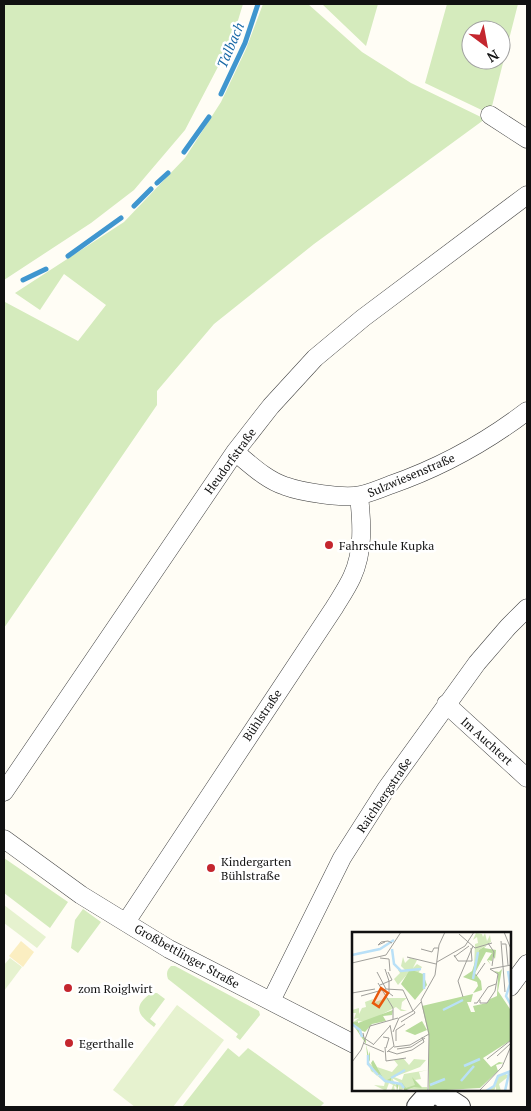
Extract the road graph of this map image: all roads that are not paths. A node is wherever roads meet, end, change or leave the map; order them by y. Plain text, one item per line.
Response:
1 (490, 115) dead end
2 (527, 139) edge
3 (527, 195) edge
4 (527, 411) edge
5 (235, 452) junction
6 (359, 496) junction
7 (527, 608) edge
8 (446, 704) junction
9 (527, 778) edge
10 (4, 792) edge
11 (4, 839) edge
12 (126, 922) junction
13 (527, 964) edge
14 (511, 986) edge
15 (271, 1001) junction
16 (352, 1043) edge
17 (432, 1091) edge
18 (435, 1091) edge
19 (418, 1107) edge
20 (459, 1107) edge

1 - 2 street
3 - 5 street, Heudorfstraße
4 - 6 street, Sulzwiesenstraße
5 - 6 street, Sulzwiesenstraße
5 - 10 street, Heudorfstraße
6 - 12 street, Bühlstraße
7 - 8 street, Raichbergstraße
8 - 9 street, Im Auchtert
8 - 15 street, Raichbergstraße
11 - 12 street, Großbettlinger Straße
12 - 15 street, Großbettlinger Straße
13 - 14 street
15 - 16 street, Großbettlinger Straße
17 - 19 street
18 - 20 street

